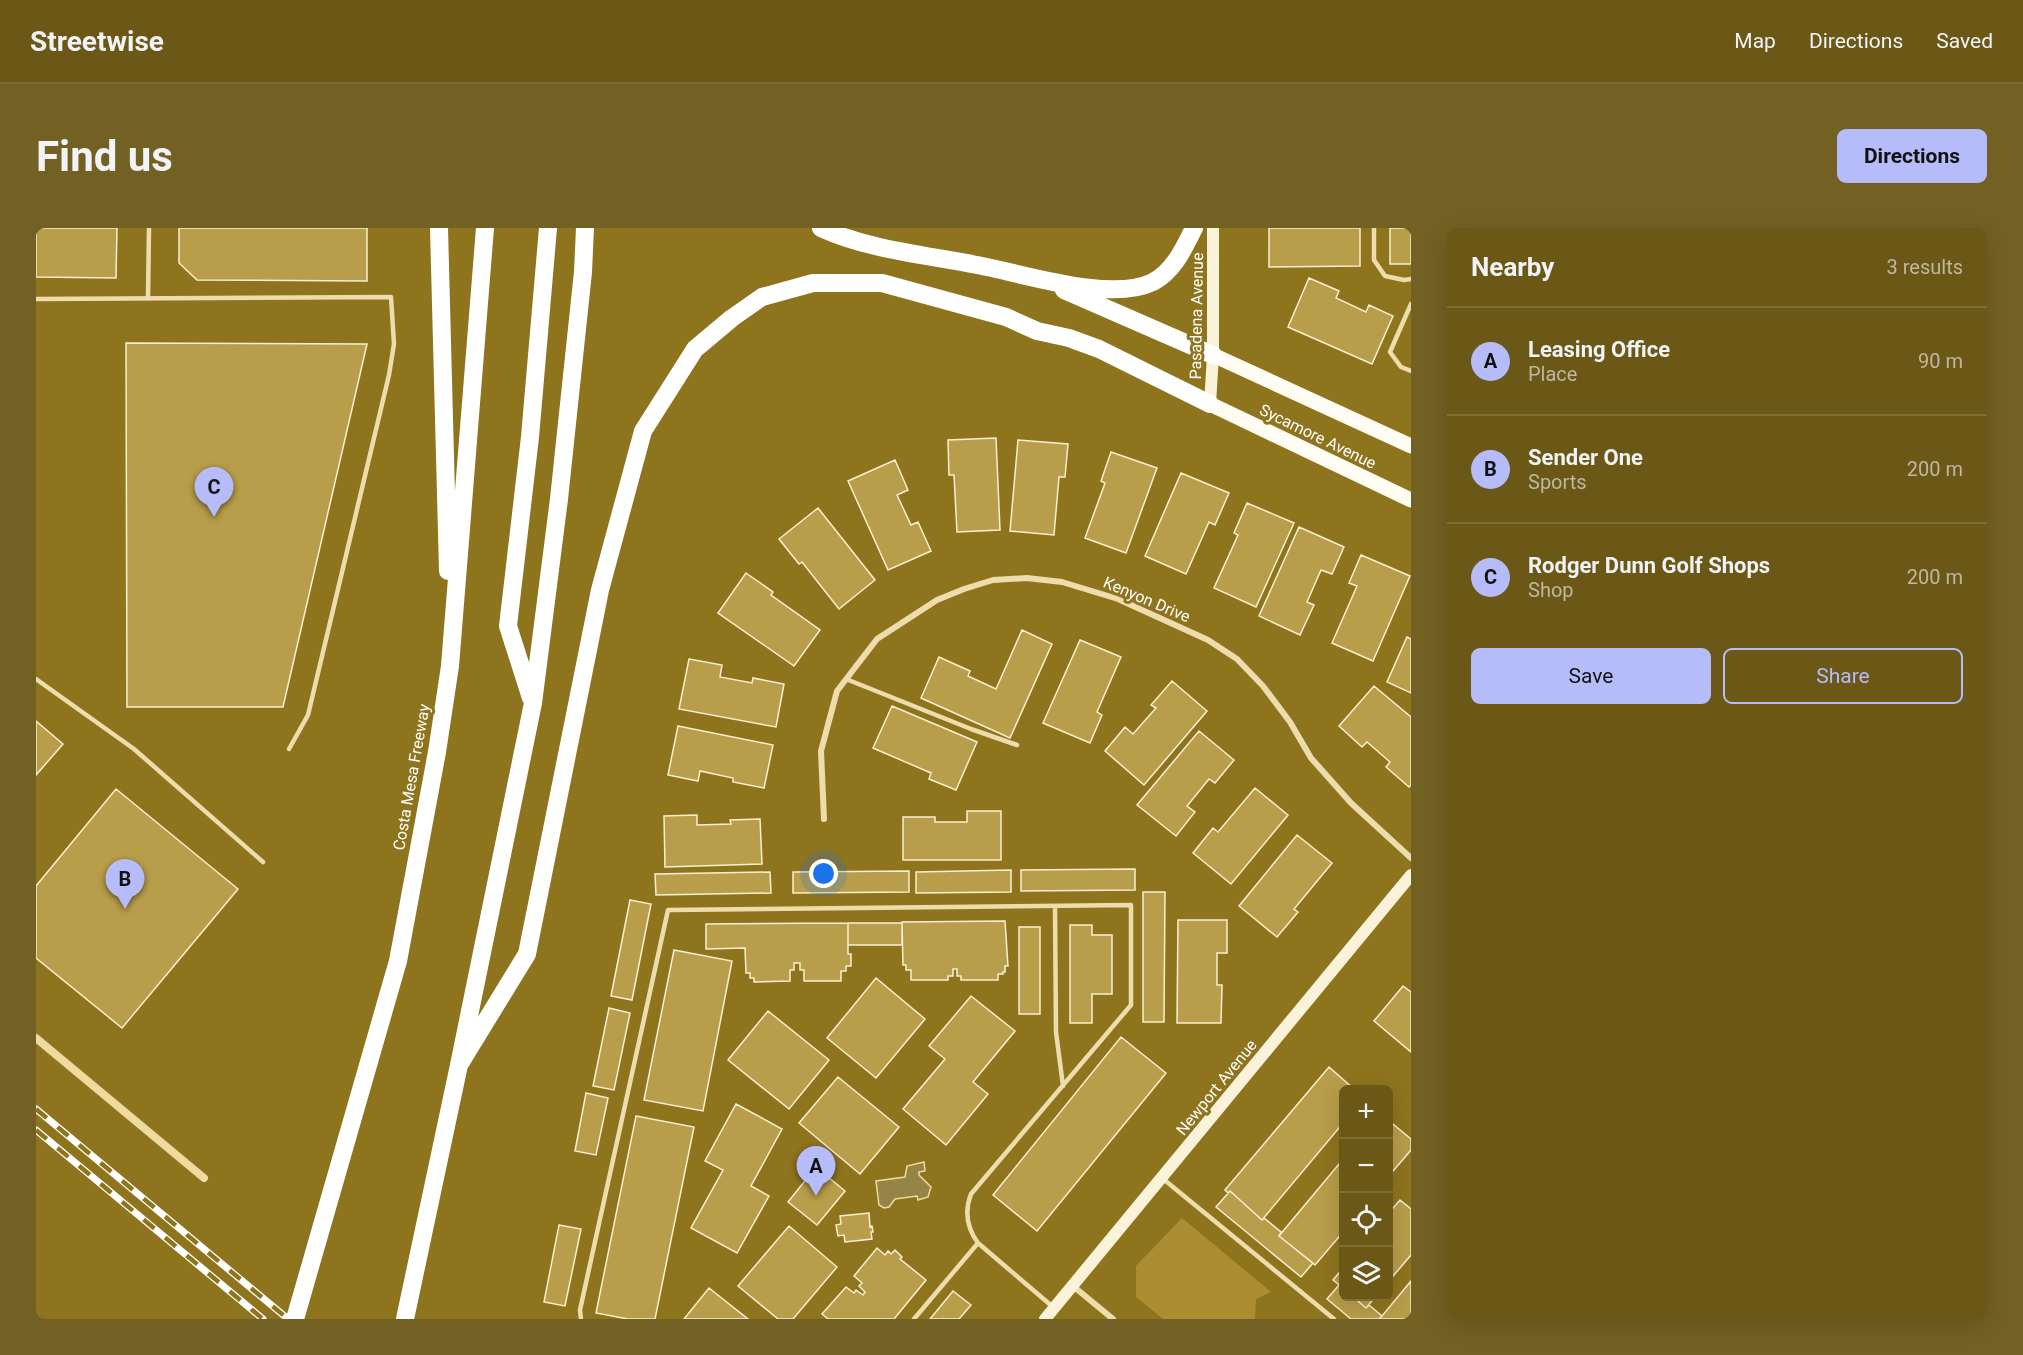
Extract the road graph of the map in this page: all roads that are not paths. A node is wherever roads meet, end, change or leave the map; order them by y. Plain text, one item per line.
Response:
1 (149, 228) edge
2 (439, 228) edge
3 (485, 228) edge
4 (548, 228) edge
5 (585, 228) edge
6 (821, 228) edge
7 (1194, 228) edge
8 (1213, 228) edge
9 (1374, 228) edge
10 (1411, 279) edge
11 (1045, 282) junction
12 (148, 298) junction
13 (36, 299) edge
14 (1411, 304) edge
15 (1213, 355) junction
16 (1411, 371) edge
17 (1210, 404) junction
18 (1411, 446) edge
19 (1411, 500) edge
20 (450, 666) junction
21 (36, 679) edge
22 (846, 679) junction
23 (532, 703) junction
24 (1017, 745) dead end
25 (289, 749) dead end
26 (824, 819) dead end
27 (1411, 858) edge
28 (263, 862) dead end
29 (1411, 875) edge
30 (1055, 906) junction
31 (459, 1065) junction
32 (1063, 1086) junction
33 (1162, 1178) junction
34 (978, 1243) junction
35 (1072, 1286) junction
36 (1054, 1307) junction
37 (295, 1319) edge
38 (405, 1319) edge
39 (581, 1319) edge
40 (914, 1319) edge
41 (1045, 1319) edge
42 (1113, 1319) edge
43 (1334, 1319) edge

1 - 12 lane
2 - 20 highway
3 - 20 highway, Costa Mesa Freeway
4 - 23 highway
5 - 23 highway
6 - 11 highway
7 - 11 highway
8 - 15 street, Pasadena Avenue
9 - 10 lane
11 - 15 highway
12 - 13 lane
12 - 25 lane
14 - 16 lane
15 - 17 street, Pasadena Avenue
15 - 18 main road, Sycamore Avenue
17 - 19 main road, Sycamore Avenue
17 - 31 highway
20 - 37 highway, Costa Mesa Freeway
21 - 28 lane
22 - 24 lane
22 - 26 street, Kenyon Drive
22 - 27 street, Kenyon Drive
23 - 31 highway
29 - 33 street, Newport Avenue
30 - 32 lane
30 - 32 lane
30 - 39 lane
31 - 38 highway
32 - 34 lane
33 - 35 street, Newport Avenue
33 - 43 lane
34 - 36 lane
34 - 40 lane
35 - 36 street, Newport Avenue
35 - 42 street
36 - 41 street, Newport Avenue

